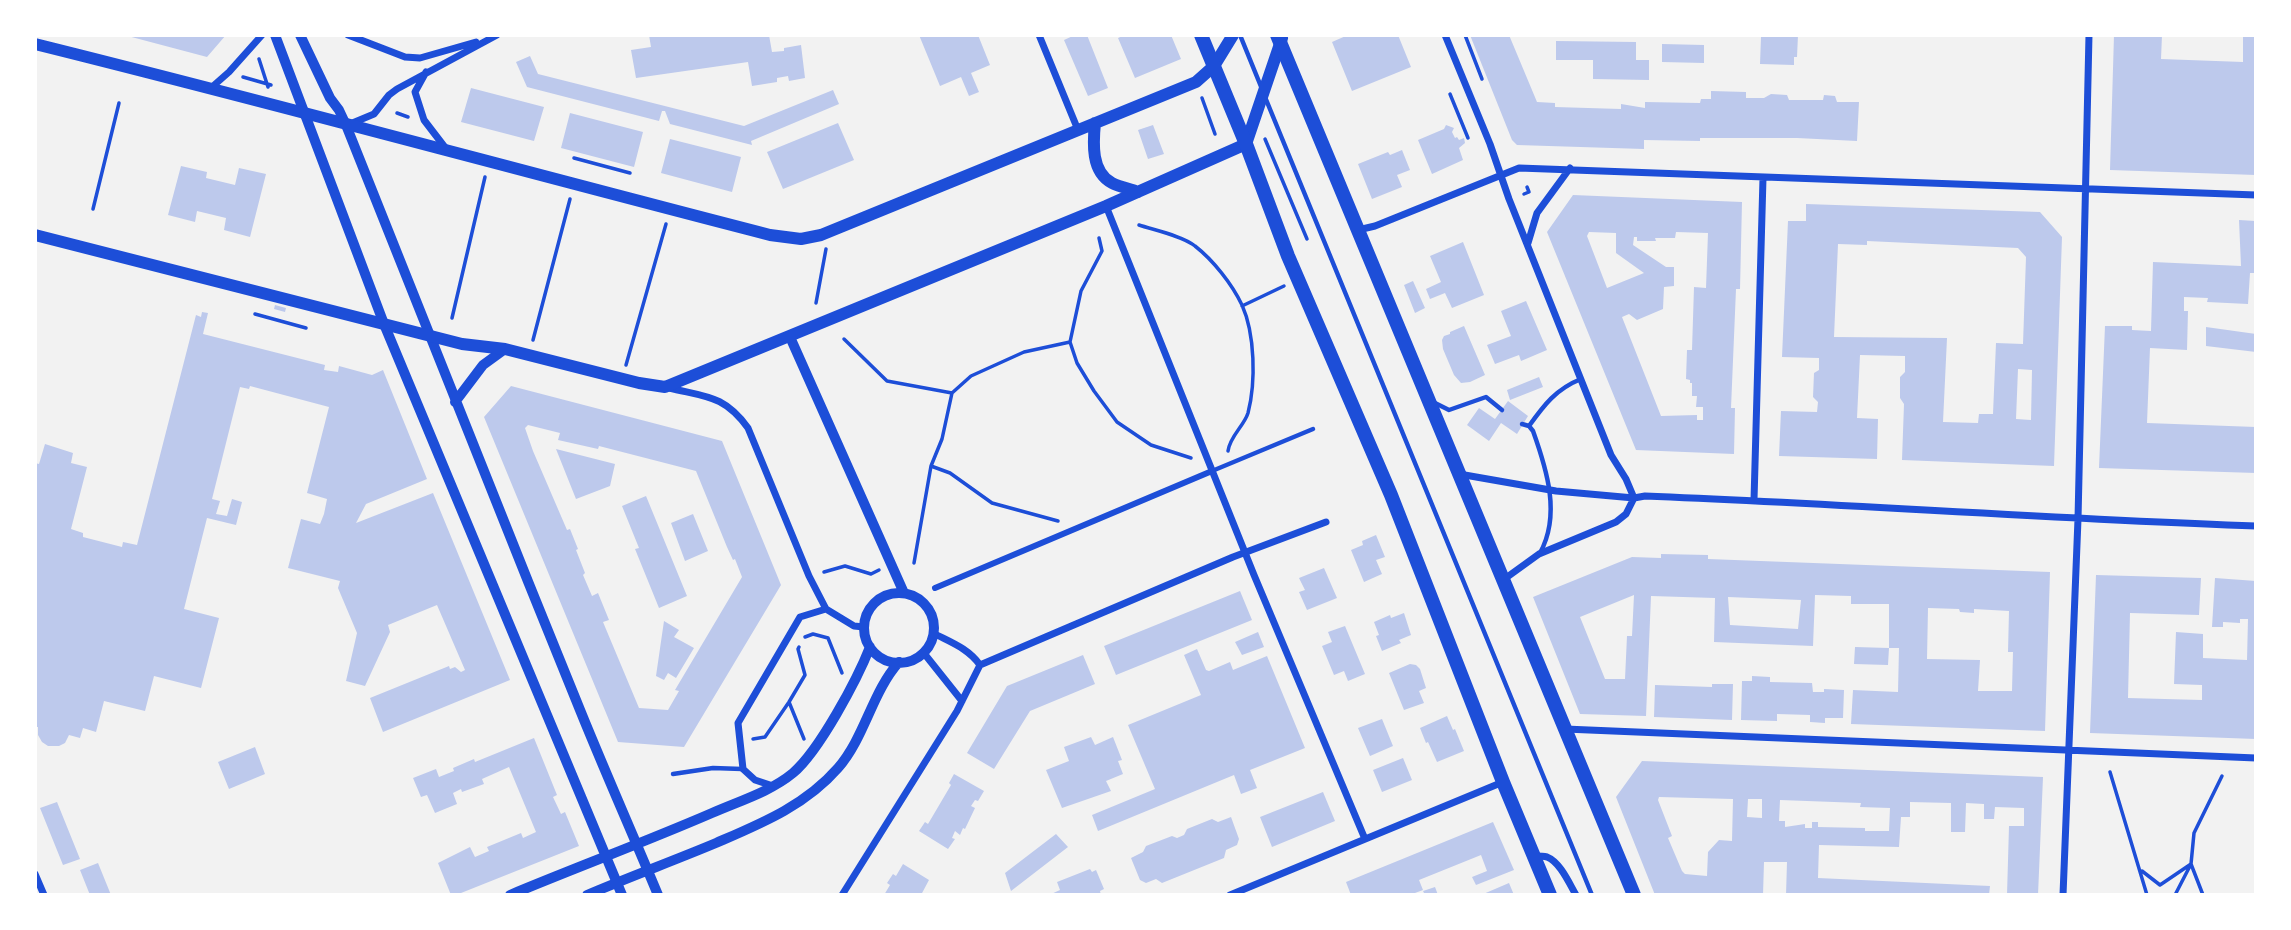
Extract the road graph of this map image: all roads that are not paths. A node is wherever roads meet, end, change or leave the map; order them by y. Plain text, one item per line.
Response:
1 (262, 35) edge
2 (275, 35) edge
3 (300, 35) edge
4 (348, 35) edge
5 (1040, 35) edge
6 (1201, 35) edge
7 (1233, 35) edge
8 (1240, 35) edge
9 (1445, 35) edge
10 (2090, 35) edge
11 (492, 36) edge
12 (1280, 37) edge
13 (35, 44) edge
14 (1214, 66) junction
15 (426, 72) junction
16 (212, 87) junction
17 (1263, 93) junction
18 (305, 113) junction
19 (1095, 123) junction
20 (346, 125) junction
21 (1078, 130) junction
22 (1246, 144) junction
23 (448, 151) junction
24 (1570, 168) junction
25 (1499, 175) junction
26 (1763, 178) junction
27 (2087, 188) junction
28 (1138, 192) junction
29 (2256, 195) edge
30 (1106, 206) junction
31 (1357, 230) junction
32 (35, 234) edge
33 (1527, 243) junction
34 (384, 324) junction
35 (430, 336) junction
36 (790, 337) junction
37 (505, 349) junction
38 (1581, 379) junction
39 (665, 387) junction
40 (1426, 396) junction
41 (455, 402) junction
42 (1502, 410) dead end
43 (1522, 424) dead end
44 (1529, 426) junction
45 (1313, 429) dead end
46 (1212, 471) junction
47 (1459, 474) junction
48 (1549, 490) junction
49 (1634, 498) junction
50 (1754, 500) junction
51 (2078, 519) junction
52 (1326, 522) dead end
53 (2256, 526) edge
54 (1245, 552) junction
55 (1539, 554) junction
56 (1502, 580) junction
57 (935, 588) dead end
58 (904, 593) junction
59 (826, 609) junction
60 (864, 626) junction
61 (933, 633) junction
62 (870, 647) junction
63 (923, 652) junction
64 (899, 662) junction
65 (980, 665) junction
66 (962, 701) junction
67 (1565, 729) junction
68 (2069, 751) junction
69 (2256, 758) edge
70 (743, 769) junction
71 (673, 774) dead end
72 (1503, 782) junction
73 (774, 787) junction
74 (1365, 839) junction
75 (638, 843) junction
76 (606, 855) junction
77 (1535, 856) junction
78 (648, 871) junction
79 (35, 874) edge
80 (617, 882) junction
81 (44, 895) edge
82 (510, 895) edge
83 (587, 895) edge
84 (622, 895) edge
85 (658, 895) edge
86 (842, 895) edge
87 (1230, 895) edge
88 (1550, 895) edge
89 (1576, 895) edge
90 (1592, 895) edge
91 (1634, 895) edge
92 (2063, 895) edge

1 - 16 street
2 - 18 street
3 - 20 street
4 - 11 street
5 - 21 street
6 - 14 main road
7 - 14 main road
8 - 17 lane
9 - 25 street
10 - 27 street
11 - 15 street
12 - 17 main road
12 - 31 main road
13 - 16 main road
14 - 19 main road
14 - 22 main road
15 - 20 street
15 - 23 street
16 - 18 main road
17 - 22 main road
17 - 90 lane
18 - 20 main road
18 - 34 street
19 - 21 main road
19 - 28 main road
20 - 23 main road
20 - 35 street
21 - 23 main road
22 - 28 main road
22 - 72 main road
24 - 25 street
24 - 26 street
24 - 33 street
25 - 31 street
25 - 33 street
26 - 27 street
26 - 50 street
27 - 29 street
27 - 51 street
28 - 30 main road
30 - 36 main road
30 - 46 street
31 - 40 main road
32 - 34 main road
33 - 38 street
34 - 35 main road
34 - 76 street
35 - 37 main road
35 - 41 street
36 - 39 main road
36 - 58 street
37 - 39 main road
37 - 41 street
38 - 44 lane
38 - 49 street
39 - 59 street
40 - 42 lane
40 - 47 main road
41 - 75 street
43 - 44 lane
44 - 48 lane
45 - 46 lane
46 - 54 street
46 - 57 street
47 - 48 street
47 - 56 main road
48 - 49 street
48 - 55 lane
49 - 50 street
49 - 55 street
50 - 51 street
51 - 53 street
51 - 68 street
52 - 54 street
54 - 65 street
54 - 74 street
55 - 56 street
56 - 67 main road
58 - 60 street
58 - 61 street
59 - 60 street
59 - 70 street
60 - 62 street
61 - 63 street
61 - 65 street
62 - 64 street
62 - 73 street
63 - 64 street
63 - 66 street
64 - 78 street
65 - 66 street
66 - 86 street
67 - 68 street
67 - 91 main road
68 - 69 street
68 - 92 street
70 - 71 lane
70 - 73 street
72 - 74 street
72 - 77 main road
73 - 75 street
74 - 87 street
75 - 76 street
75 - 78 street
76 - 80 street
76 - 82 street
77 - 88 main road
77 - 89 street
78 - 80 street
78 - 85 street
79 - 81 street
80 - 83 street
80 - 84 street

